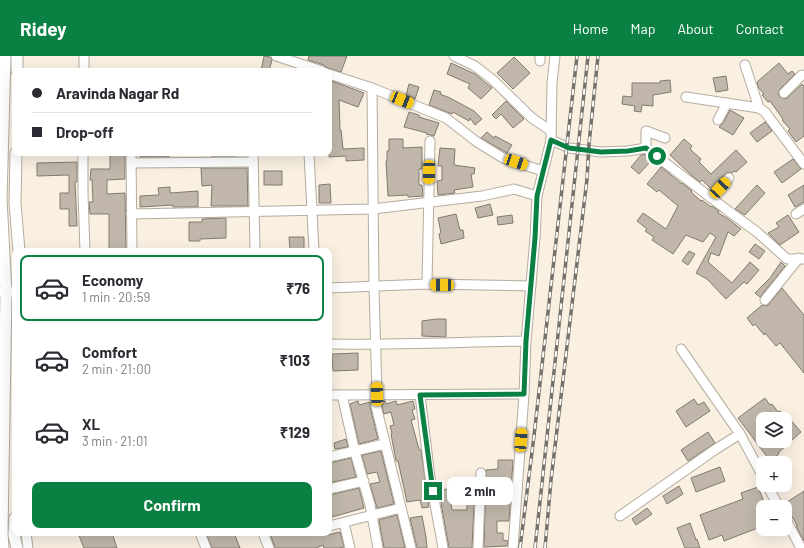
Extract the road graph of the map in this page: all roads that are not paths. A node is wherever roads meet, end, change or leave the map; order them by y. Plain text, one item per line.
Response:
1 (5, 56) edge
2 (17, 56) edge
3 (84, 56) edge
4 (276, 56) edge
5 (454, 56) edge
6 (555, 56) edge
7 (745, 65) dead end
8 (18, 68) edge
9 (84, 68) edge
10 (313, 68) edge
11 (801, 74) edge
12 (332, 75) edge
13 (372, 88) junction
14 (784, 93) dead end
15 (686, 97) dead end
16 (727, 103) junction
17 (759, 108) junction
18 (718, 120) dead end
19 (551, 136) junction
20 (664, 138) dead end
21 (430, 141) dead end
22 (646, 148) junction
23 (16, 156) edge
24 (83, 156) edge
25 (131, 156) edge
26 (309, 156) edge
27 (253, 157) edge
28 (131, 163) junction
29 (804, 164) edge
30 (543, 170) junction
31 (729, 178) dead end
32 (537, 196) junction
33 (711, 198) junction
34 (0, 199) edge
35 (429, 202) junction
36 (804, 208) edge
37 (373, 209) junction
38 (311, 211) junction
39 (254, 212) junction
40 (132, 214) junction
41 (796, 214) dead end
42 (19, 248) edge
43 (85, 248) edge
44 (132, 248) edge
45 (255, 248) edge
46 (314, 248) edge
47 (802, 259) edge
48 (427, 284) junction
49 (531, 286) junction
50 (374, 287) junction
51 (332, 288) edge
52 (7, 292) edge
53 (765, 300) dead end
54 (526, 341) junction
55 (332, 344) edge
56 (375, 345) junction
57 (681, 349) dead end
58 (377, 394) junction
59 (524, 394) junction
60 (342, 395) junction
61 (420, 395) junction
62 (332, 396) edge
63 (740, 434) junction
64 (385, 444) junction
65 (355, 452) junction
66 (332, 456) edge
67 (756, 464) edge
68 (2, 466) edge
69 (481, 472) dead end
70 (364, 482) junction
71 (332, 488) edge
72 (401, 508) junction
73 (372, 516) junction
74 (620, 516) dead end
75 (344, 523) junction
76 (332, 525) edge
77 (792, 531) edge
78 (14, 536) edge
79 (26, 536) edge
80 (201, 536) edge
81 (264, 536) edge
82 (3, 548) edge
83 (17, 548) edge
84 (28, 548) edge
85 (206, 548) edge
86 (269, 548) edge
87 (350, 548) edge
88 (378, 548) edge
89 (411, 548) edge
90 (443, 548) edge
91 (478, 548) edge
92 (512, 548) edge
93 (801, 548) edge

1 - 34 main road
2 - 8 main road
3 - 9 street
4 - 10 street
5 - 19 street
6 - 19 street
7 - 17 street
11 - 14 street
12 - 13 street
13 - 30 street
13 - 37 street
15 - 16 street
16 - 17 street
16 - 18 street
17 - 29 street
19 - 22 street
19 - 30 street
20 - 22 street
21 - 35 street
22 - 33 street
23 - 42 main road
24 - 43 street
25 - 28 street
26 - 38 street
27 - 28 street
27 - 39 street
28 - 40 street
30 - 32 street
31 - 33 street
32 - 35 street
32 - 49 street
33 - 47 street
34 - 52 main road
35 - 37 street
35 - 48 street
36 - 41 street
37 - 38 street
37 - 50 street
38 - 39 street
38 - 46 street
39 - 40 street
39 - 45 street
40 - 44 street
47 - 53 street
48 - 49 street
48 - 50 street
49 - 54 street
50 - 51 street
50 - 56 street
52 - 68 main road
54 - 56 street
54 - 59 street
55 - 56 street
56 - 58 street
57 - 63 street
58 - 60 street
58 - 61 street
58 - 64 street
59 - 61 street
59 - 92 street
60 - 62 street
60 - 65 street
61 - 90 street
63 - 67 street
63 - 74 street
64 - 65 street
64 - 72 street
65 - 66 street
65 - 70 street
68 - 82 main road
69 - 91 street
70 - 71 street
70 - 73 street
72 - 73 street
72 - 89 street
73 - 75 street
73 - 88 street
75 - 76 street
75 - 87 street
77 - 93 street
78 - 83 main road
79 - 84 street
80 - 85 street
81 - 86 street

